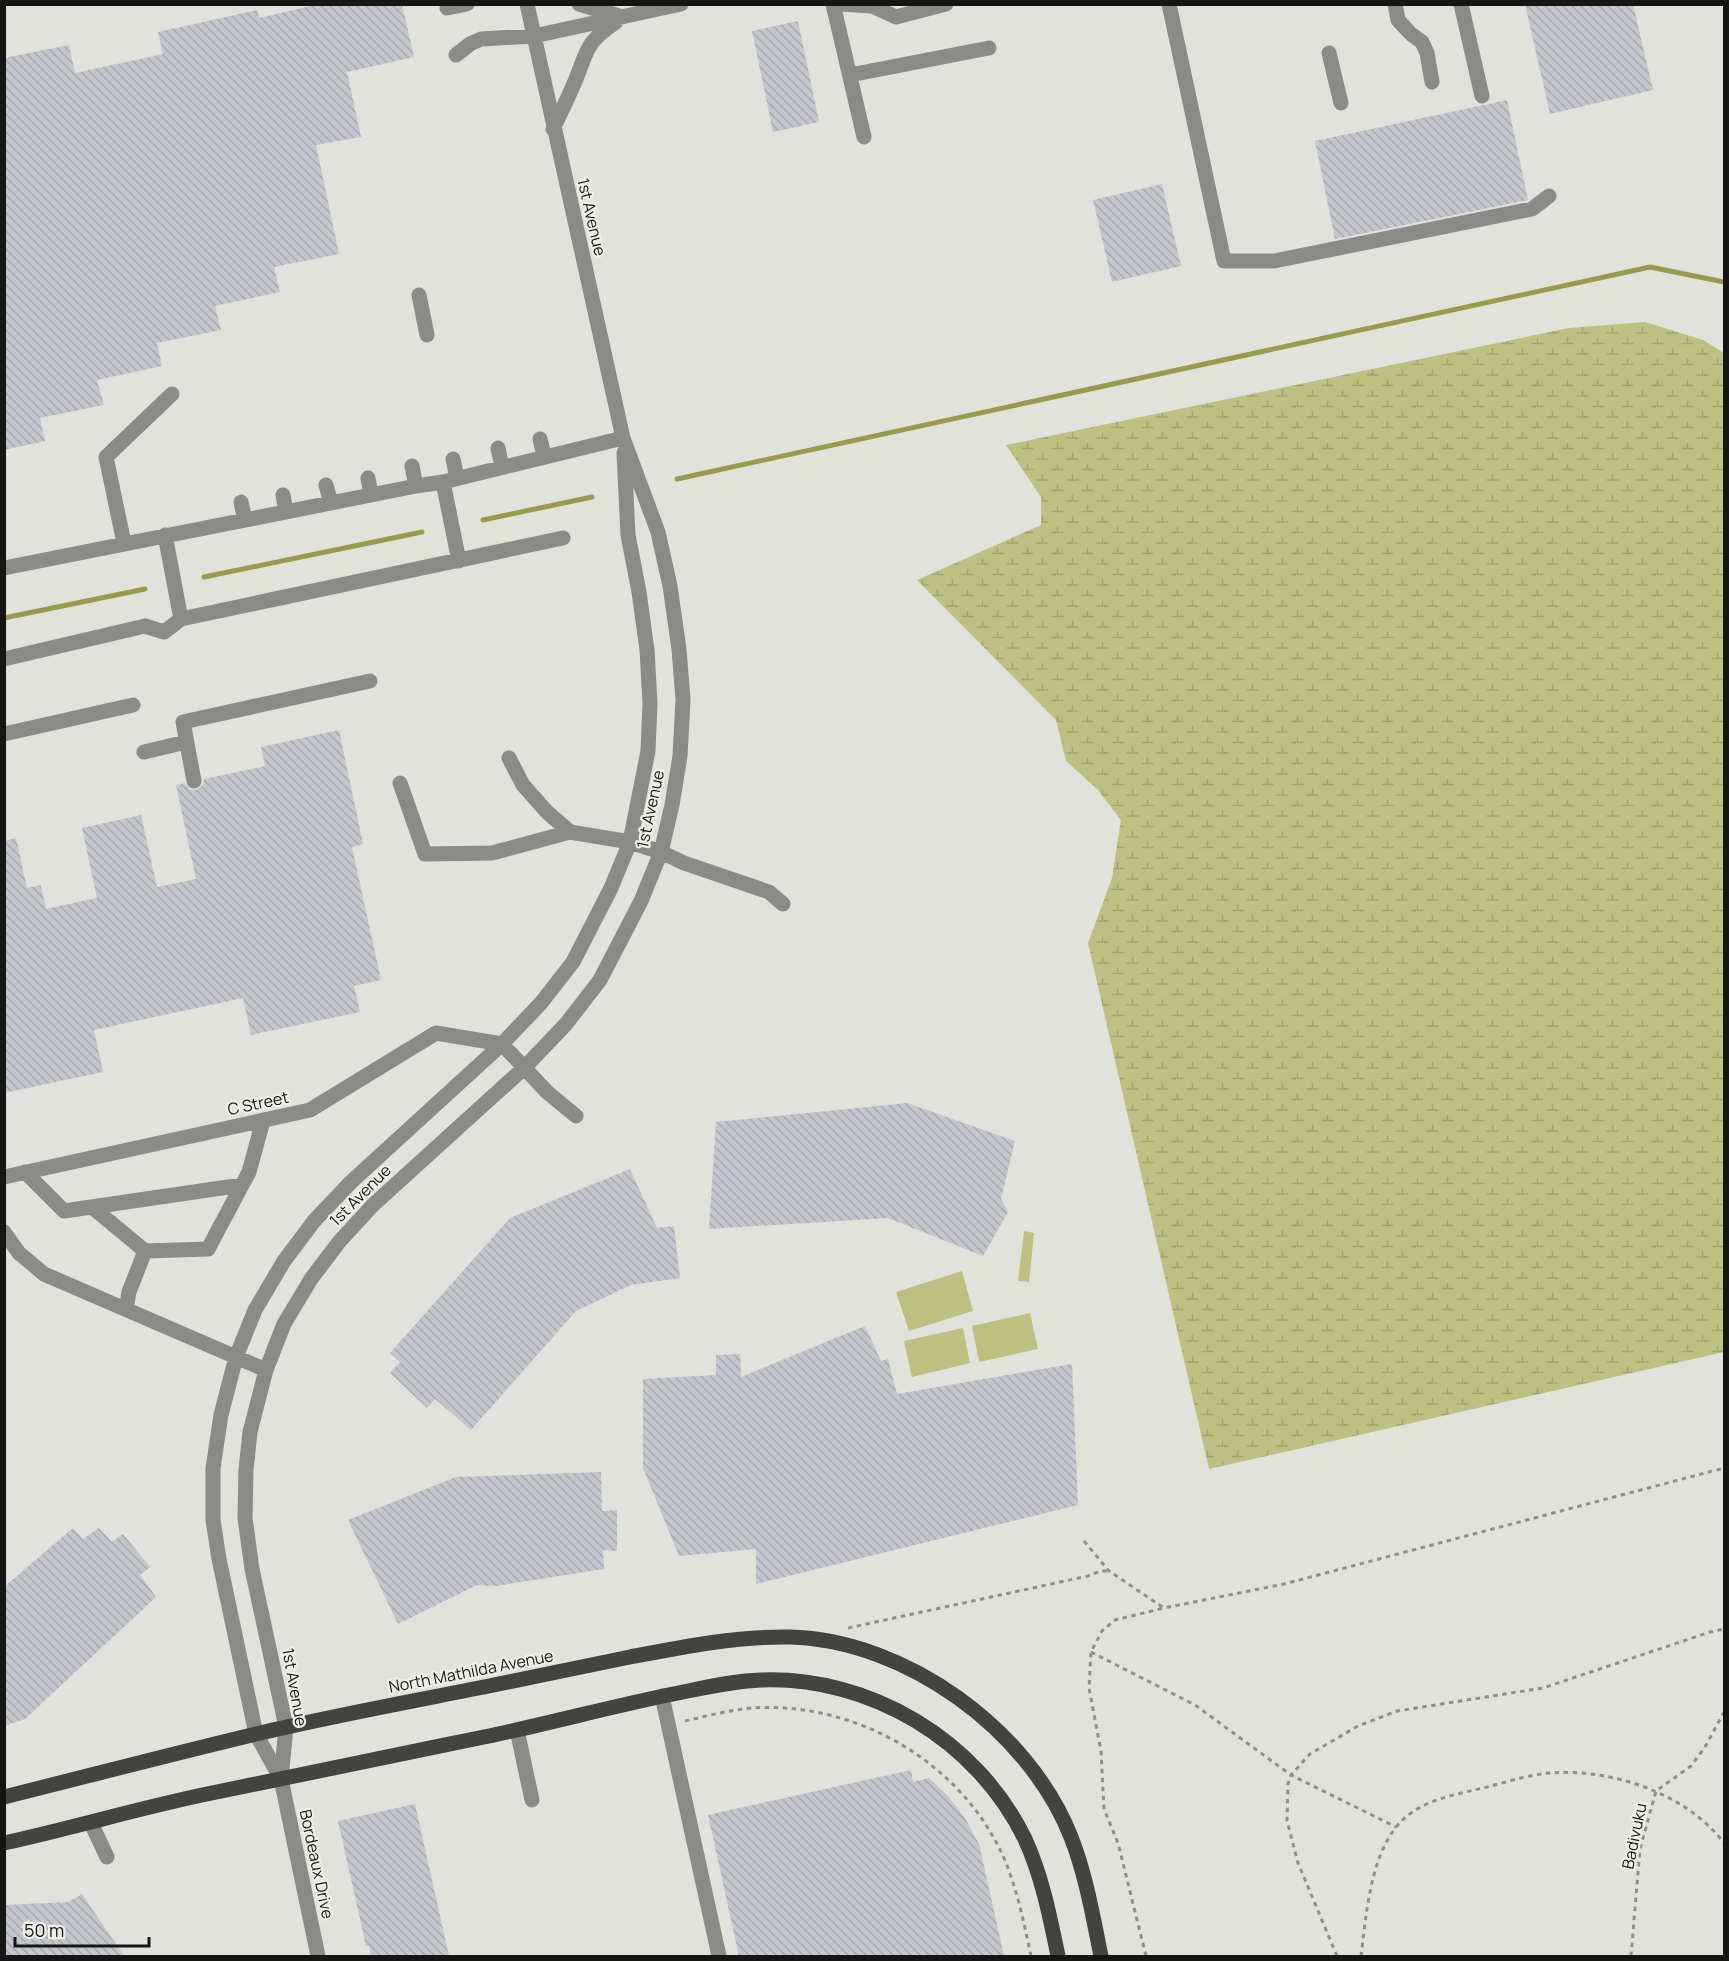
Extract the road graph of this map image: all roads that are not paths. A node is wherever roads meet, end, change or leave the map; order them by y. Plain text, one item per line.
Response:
1 (467, 4) edge
2 (527, 4) edge
3 (579, 4) edge
4 (681, 4) edge
5 (833, 4) edge
6 (840, 4) edge
7 (946, 4) edge
8 (1169, 4) edge
9 (1395, 4) edge
10 (1461, 4) edge
11 (659, 7) edge
12 (447, 8) dead end
13 (624, 17) junction
14 (534, 36) junction
15 (989, 48) dead end
16 (1329, 53) dead end
17 (456, 55) dead end
18 (850, 75) junction
19 (1432, 82) dead end
20 (1482, 96) dead end
21 (1341, 103) dead end
22 (554, 129) junction
23 (864, 137) dead end
24 (1549, 196) dead end
25 (419, 295) dead end
26 (427, 335) dead end
27 (172, 394) dead end
28 (623, 438) junction
29 (540, 439) dead end
30 (498, 448) dead end
31 (544, 456) junction
32 (453, 459) dead end
33 (412, 466) dead end
34 (502, 467) junction
35 (368, 478) dead end
36 (450, 480) junction
37 (326, 485) dead end
38 (416, 486) junction
39 (283, 495) dead end
40 (371, 495) junction
41 (241, 502) dead end
42 (331, 503) junction
43 (286, 512) junction
44 (245, 520) junction
45 (165, 535) junction
46 (563, 538) dead end
47 (124, 543) junction
48 (459, 561) junction
49 (4, 568) edge
50 (182, 619) junction
51 (4, 659) edge
52 (370, 681) dead end
53 (133, 705) dead end
54 (4, 734) edge
55 (186, 742) junction
56 (144, 752) dead end
57 (509, 758) dead end
58 (194, 781) dead end
59 (400, 783) dead end
60 (570, 832) junction
61 (630, 842) junction
62 (661, 852) junction
63 (783, 904) dead end
64 (502, 1044) junction
65 (524, 1068) junction
66 (576, 1116) dead end
67 (263, 1121) junction
68 (25, 1172) junction
69 (4, 1177) edge
70 (242, 1185) junction
71 (92, 1207) junction
72 (4, 1232) edge
73 (145, 1251) junction
74 (126, 1309) junction
75 (236, 1357) junction
76 (266, 1370) junction
77 (662, 1696) junction
78 (286, 1727) junction
79 (517, 1730) junction
80 (256, 1734) junction
81 (281, 1779) junction
82 (4, 1797) edge
83 (532, 1800) dead end
84 (91, 1823) junction
85 (4, 1843) edge
86 (107, 1857) dead end
87 (318, 1956) edge
88 (718, 1956) edge
89 (1058, 1956) edge
90 (1101, 1956) edge

1 - 12 street
2 - 14 street, 1st Avenue
3 - 13 street
4 - 11 street
5 - 18 street
6 - 7 street
8 - 24 street
9 - 19 street
10 - 20 street
11 - 13 street
13 - 14 street
13 - 22 street
14 - 17 street
14 - 22 street, 1st Avenue
15 - 18 street
16 - 21 street
18 - 23 street
22 - 28 street, 1st Avenue
25 - 26 street
27 - 47 street
28 - 31 street
28 - 61 street, 1st Avenue
28 - 62 street, 1st Avenue
29 - 31 street
30 - 34 street
31 - 34 street
32 - 36 street
33 - 38 street
34 - 36 street
35 - 40 street
36 - 38 street
36 - 48 street
37 - 42 street
38 - 40 street
39 - 43 street
40 - 42 street
41 - 44 street
42 - 43 street
43 - 44 street
44 - 45 street
45 - 47 street
45 - 50 street
46 - 48 street
47 - 49 street
48 - 50 street
50 - 51 street
52 - 55 street
53 - 54 street
55 - 56 street
55 - 58 street
57 - 60 street
59 - 60 street
60 - 61 street
61 - 62 street
61 - 64 street, 1st Avenue
62 - 63 street
62 - 65 street, 1st Avenue
64 - 65 street
64 - 67 street, C Street
64 - 75 street, 1st Avenue
65 - 66 street
65 - 76 street, 1st Avenue
67 - 68 street, C Street
67 - 70 street
68 - 69 street, C Street
68 - 71 street
70 - 71 street
70 - 73 street
71 - 73 street
72 - 74 street
73 - 74 street
74 - 75 street
75 - 76 street
75 - 80 street, 1st Avenue
76 - 78 street, 1st Avenue
77 - 79 main road
77 - 88 street
77 - 89 main road
78 - 80 main road, North Mathilda Avenue
78 - 81 street, 1st Avenue
78 - 90 main road, North Mathilda Avenue
79 - 81 main road
79 - 83 street
80 - 81 street, 1st Avenue
80 - 82 main road, North Mathilda Avenue
81 - 84 main road
81 - 87 street, Bordeaux Drive
84 - 85 main road
84 - 86 street

